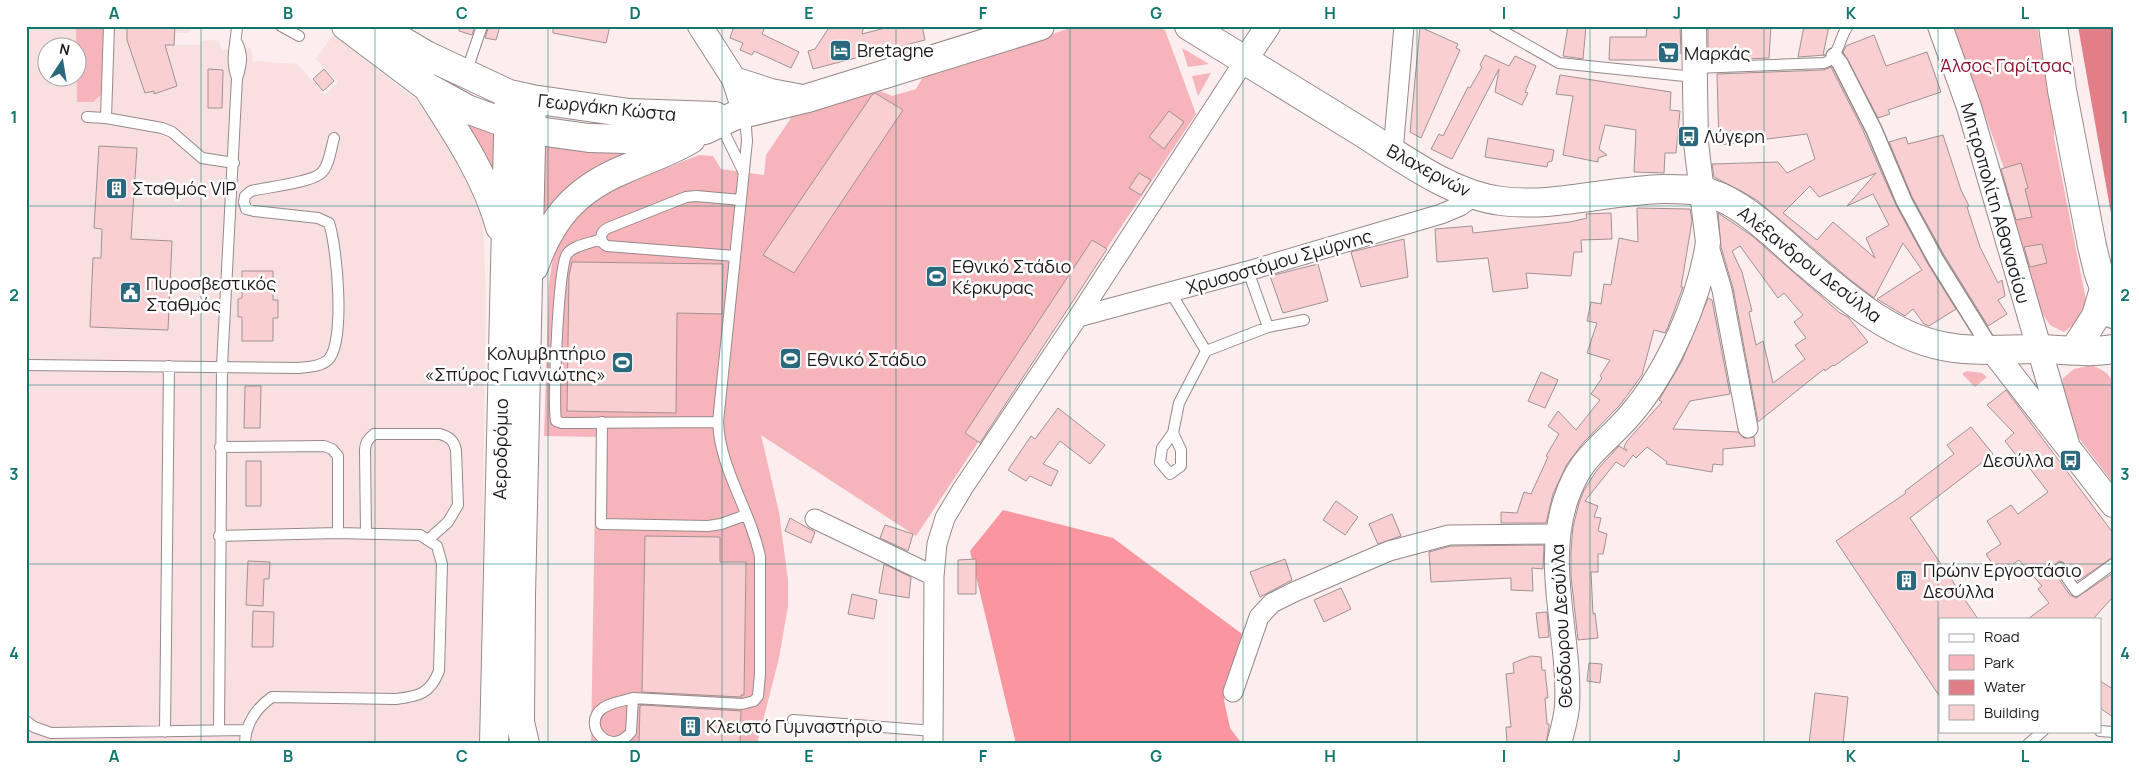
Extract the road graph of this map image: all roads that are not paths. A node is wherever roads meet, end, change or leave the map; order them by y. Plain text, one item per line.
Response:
1 (108, 26) edge
2 (237, 26) edge
3 (281, 26) edge
4 (346, 26) edge
5 (377, 26) edge
6 (482, 26) edge
7 (700, 26) edge
8 (1040, 26) edge
9 (1189, 26) edge
10 (1268, 26) edge
11 (1404, 26) edge
12 (1494, 26) edge
13 (1694, 26) edge
14 (1848, 26) edge
15 (1940, 26) edge
16 (2053, 26) edge
17 (300, 36) dead end
18 (1834, 56) junction
19 (1245, 60) junction
20 (1694, 72) junction
21 (466, 74) junction
22 (734, 79) junction
23 (427, 87) junction
24 (521, 96) junction
25 (808, 98) junction
26 (87, 117) dead end
27 (106, 118) junction
28 (728, 124) junction
29 (519, 127) junction
30 (334, 138) dead end
31 (1393, 152) junction
32 (234, 163) junction
33 (744, 172) junction
34 (1702, 191) junction
35 (1475, 195) junction
36 (231, 200) junction
37 (741, 200) junction
38 (244, 202) junction
39 (601, 239) junction
40 (1708, 242) junction
41 (505, 247) junction
42 (735, 256) junction
43 (1248, 271) junction
44 (528, 288) junction
45 (1171, 293) junction
46 (2110, 302) edge
47 (1078, 317) junction
48 (1304, 320) dead end
49 (1268, 327) junction
50 (2113, 335) edge
51 (2073, 347) junction
52 (2039, 349) junction
53 (2113, 349) edge
54 (1992, 350) junction
55 (1206, 351) junction
56 (26, 365) edge
57 (169, 366) junction
58 (222, 366) junction
59 (2047, 380) junction
60 (602, 422) junction
61 (718, 422) junction
62 (1748, 428) dead end
63 (1174, 433) dead end
64 (2067, 444) junction
65 (220, 448) junction
66 (2113, 505) edge
67 (746, 514) junction
68 (815, 519) dead end
69 (510, 532) junction
70 (338, 533) junction
71 (366, 533) junction
72 (1557, 534) junction
73 (219, 536) junction
74 (429, 539) junction
75 (2113, 564) edge
76 (2060, 568) dead end
77 (934, 576) junction
78 (1233, 692) dead end
79 (633, 698) junction
80 (793, 720) dead end
81 (26, 721) edge
82 (218, 730) junction
83 (245, 730) junction
84 (165, 732) junction
85 (2042, 732) edge
86 (51, 733) junction
87 (933, 737) edge
88 (51, 744) edge
89 (245, 744) edge
90 (494, 744) edge
91 (526, 744) edge
92 (1559, 744) edge
93 (2028, 744) edge

1 - 27 lane
2 - 32 lane
3 - 17 lane
4 - 23 main road, Γεωργάκη Κώστα
5 - 21 main road, Γεωργάκη Κώστα
6 - 21 lane
7 - 22 street
8 - 25 main road, Γεωργάκη Κώστα
9 - 19 main road, Βλαχερνών
10 - 19 street
11 - 31 street
12 - 20 lane
13 - 20 street, Θεόδωρου Δεσύλλα
14 - 18 lane
15 - 52 street, Μητροπολίτη Αθανασίου
16 - 46 main road
18 - 20 lane
18 - 54 street
19 - 31 main road, Βλαχερνών
19 - 47 street
20 - 34 street, Θεόδωρου Δεσύλλα
21 - 24 main road, Γεωργάκη Κώστα
22 - 25 street
22 - 28 street
23 - 29 main road, Γεωργάκη Κώστα
23 - 41 main road
24 - 28 main road, Γεωργάκη Κώστα
24 - 29 main road
25 - 28 main road, Γεωργάκη Κώστα
26 - 27 lane
27 - 32 lane
28 - 29 main road, Γεωργάκη Κώστα
28 - 33 lane
28 - 33 lane
28 - 44 main road
29 - 41 main road, Αεροδρόμιο
29 - 44 main road, Αεροδρόμιο
30 - 38 lane
31 - 35 main road, Βλαχερνών
32 - 36 lane
33 - 37 lane
34 - 35 main road, Βλαχερνών
34 - 40 street, Θεόδωρου Δεσύλλα
34 - 54 main road, Αλέξανδρου Δεσύλλα
35 - 43 street, Χρυσοστόμου Σμύρνης
36 - 38 lane
36 - 58 lane
37 - 39 lane
37 - 42 lane
38 - 58 lane
39 - 42 lane
39 - 60 lane
40 - 62 street
40 - 72 street, Θεόδωρου Δεσύλλα
41 - 69 main road, Αεροδρόμιο
42 - 61 lane
43 - 45 street, Χρυσοστόμου Σμύρνης
43 - 49 lane
44 - 69 main road, Αεροδρόμιο
45 - 47 street, Χρυσοστόμου Σμύρνης
45 - 55 lane
46 - 51 main road
47 - 77 street
48 - 49 lane
49 - 55 lane
50 - 51 main road, Αλέξανδρου Δεσύλλα
51 - 52 main road, Αλέξανδρου Δεσύλλα
51 - 53 main road, Αλέξανδρου Δεσύλλα
51 - 59 street
52 - 54 main road, Αλέξανδρου Δεσύλλα
52 - 59 street, Μητροπολίτη Αθανασίου
54 - 64 street, Μητροπολίτη Αθανασίου
55 - 63 lane
56 - 57 lane
57 - 58 lane
57 - 84 lane
58 - 65 lane
59 - 64 street, Μητροπολίτη Αθανασίου
60 - 61 lane
60 - 67 lane
61 - 67 lane
64 - 66 street, Μητροπολίτη Αθανασίου
65 - 70 lane
65 - 73 lane
67 - 79 lane
68 - 77 street
69 - 90 main road, Αεροδρόμιο
69 - 91 main road, Αεροδρόμιο
70 - 71 lane
70 - 73 lane
71 - 74 lane
71 - 74 lane
72 - 78 street
72 - 92 street, Θεόδωρου Δεσύλλα
73 - 82 lane
74 - 83 lane
75 - 76 lane
77 - 87 street
79 - 79 lane
80 - 87 lane
81 - 86 lane
82 - 83 lane
82 - 84 lane
83 - 89 lane
84 - 86 lane
85 - 93 lane
86 - 88 lane

